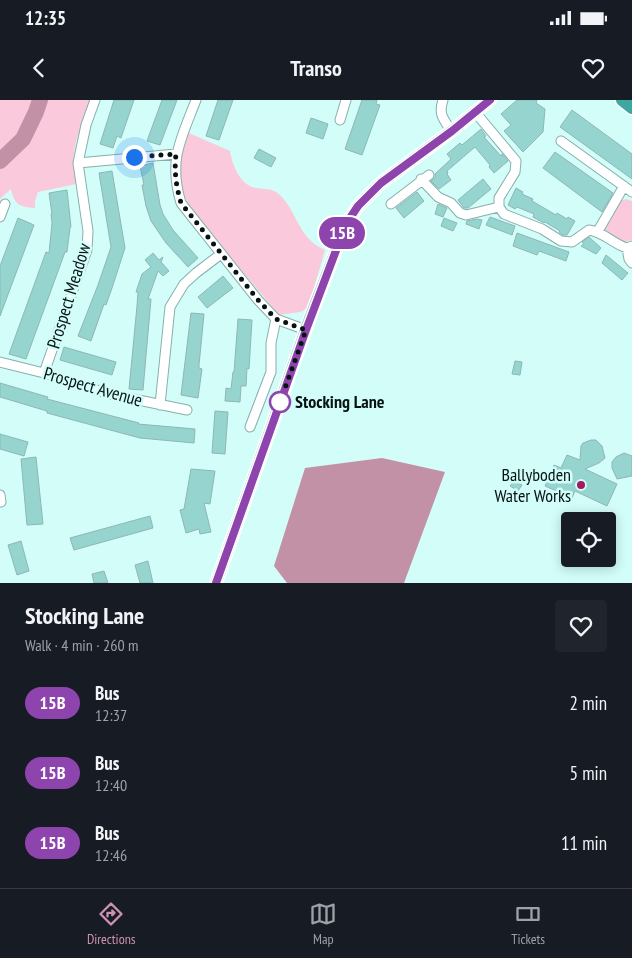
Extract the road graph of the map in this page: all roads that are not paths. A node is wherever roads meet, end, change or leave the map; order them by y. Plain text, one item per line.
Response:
1 (94, 100) edge
2 (196, 100) edge
3 (346, 100) edge
4 (444, 100) edge
5 (490, 100) edge
6 (622, 100) edge
7 (632, 108) edge
8 (475, 112) junction
9 (340, 120) dead end
10 (452, 131) junction
11 (561, 141) dead end
12 (176, 154) junction
13 (78, 163) junction
14 (624, 186) junction
15 (632, 192) edge
16 (5, 204) dead end
17 (392, 204) dead end
18 (499, 207) junction
19 (0, 217) edge
20 (598, 231) junction
21 (630, 247) edge
22 (221, 254) junction
23 (632, 263) edge
24 (276, 319) junction
25 (306, 330) junction
26 (0, 362) edge
27 (44, 373) junction
28 (160, 405) junction
29 (187, 410) dead end
30 (250, 427) dead end
31 (216, 583) edge

1 - 13 street, Prospect Meadow
2 - 12 street
3 - 9 street
4 - 10 street
5 - 8 main road
6 - 7 highway
8 - 10 main road
8 - 18 street
10 - 25 main road
11 - 14 street
12 - 13 street
12 - 22 street
13 - 27 street, Prospect Meadow
14 - 15 street
14 - 20 street
16 - 19 street
17 - 18 street
18 - 20 street
20 - 21 street
21 - 23 street
22 - 24 street
22 - 28 street
24 - 25 street
24 - 30 street
25 - 31 main road
26 - 27 street, Prospect Avenue
27 - 28 street, Prospect Avenue
28 - 29 street, Prospect Avenue

